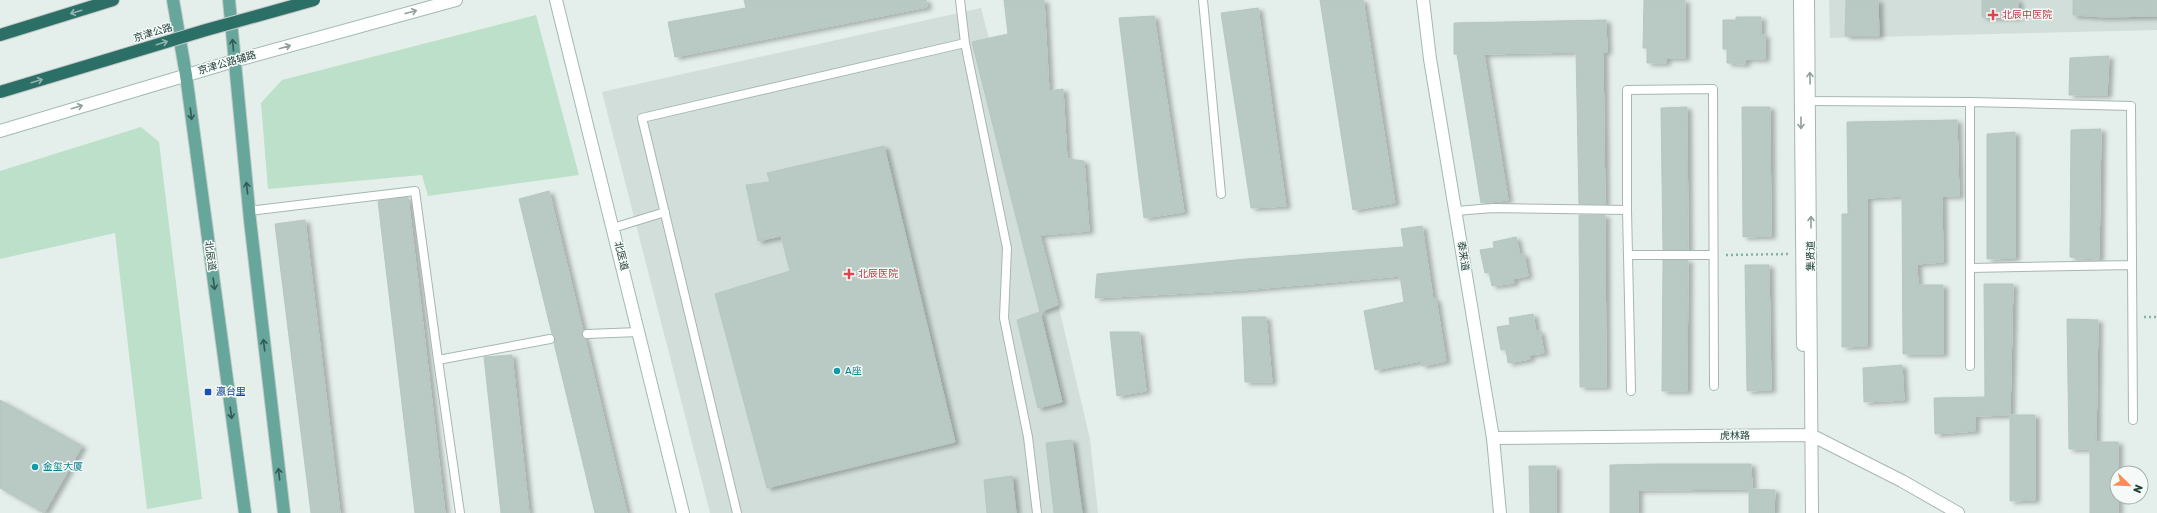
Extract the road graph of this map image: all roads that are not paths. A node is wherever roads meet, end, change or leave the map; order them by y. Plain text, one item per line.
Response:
1 (113, 0) edge
2 (173, 0) edge
3 (230, 0) edge
4 (314, 0) edge
5 (456, 0) edge
6 (556, 0) edge
7 (960, 0) edge
8 (1203, 0) edge
9 (1423, 0) edge
10 (1800, 0) edge
11 (1808, 0) edge
12 (0, 35) edge
13 (965, 43) junction
14 (234, 61) junction
15 (186, 75) junction
16 (0, 92) edge
17 (1805, 101) junction
18 (1970, 102) junction
19 (0, 131) edge
20 (1221, 194) dead end
21 (1627, 210) junction
22 (1456, 211) junction
23 (249, 212) junction
24 (665, 212) junction
25 (614, 228) junction
26 (1713, 255) junction
27 (1628, 256) junction
28 (2132, 265) junction
29 (1970, 268) junction
30 (639, 332) junction
31 (587, 334) dead end
32 (550, 339) dead end
33 (438, 360) junction
34 (1970, 366) dead end
35 (1714, 386) dead end
36 (1631, 391) dead end
37 (2133, 420) dead end
38 (1807, 435) junction
39 (1493, 438) junction
40 (245, 513) edge
41 (284, 513) edge
42 (460, 513) edge
43 (683, 513) edge
44 (737, 513) edge
45 (1036, 513) edge
46 (1500, 513) edge
47 (1804, 513) edge
48 (1812, 513) edge
49 (1958, 513) edge

1 -> 12 highway
2 - 15 main road, 北辰道
14 -> 3 main road
16 -> 4 highway, 京津公路, bridge
14 -> 5 street, 京津公路辅路
6 - 25 street, 北医道
7 - 13 lane
8 - 20 lane
9 - 22 street, 泰来道
10 - 17 street, 集贤道
17 -> 11 street, 集贤道
13 - 24 lane
13 - 45 lane
14 - 15 street, 京津公路辅路
23 -> 14 main road
19 -> 15 street, 京津公路辅路
15 -> 40 main road, 北辰道
17 - 18 lane
38 -> 17 street, 集贤道
17 -> 38 street, 集贤道
18 - 28 lane
18 - 29 lane
21 - 22 lane
21 - 26 lane
21 - 27 lane
22 - 39 street, 泰来道
23 - 33 lane
41 -> 23 main road
24 - 25 lane
24 - 44 lane
25 - 30 street, 北医道
26 - 27 lane
26 - 35 lane
27 - 36 lane
28 - 29 lane
28 - 37 lane
29 - 34 lane
30 - 31 lane
30 - 43 street, 北医道
32 - 33 lane
33 - 42 lane
38 - 39 street, 虎林路
38 - 47 street, 集贤道
38 - 48 street, 集贤道
38 - 49 street, 虎林路
39 - 46 street, 泰来道

